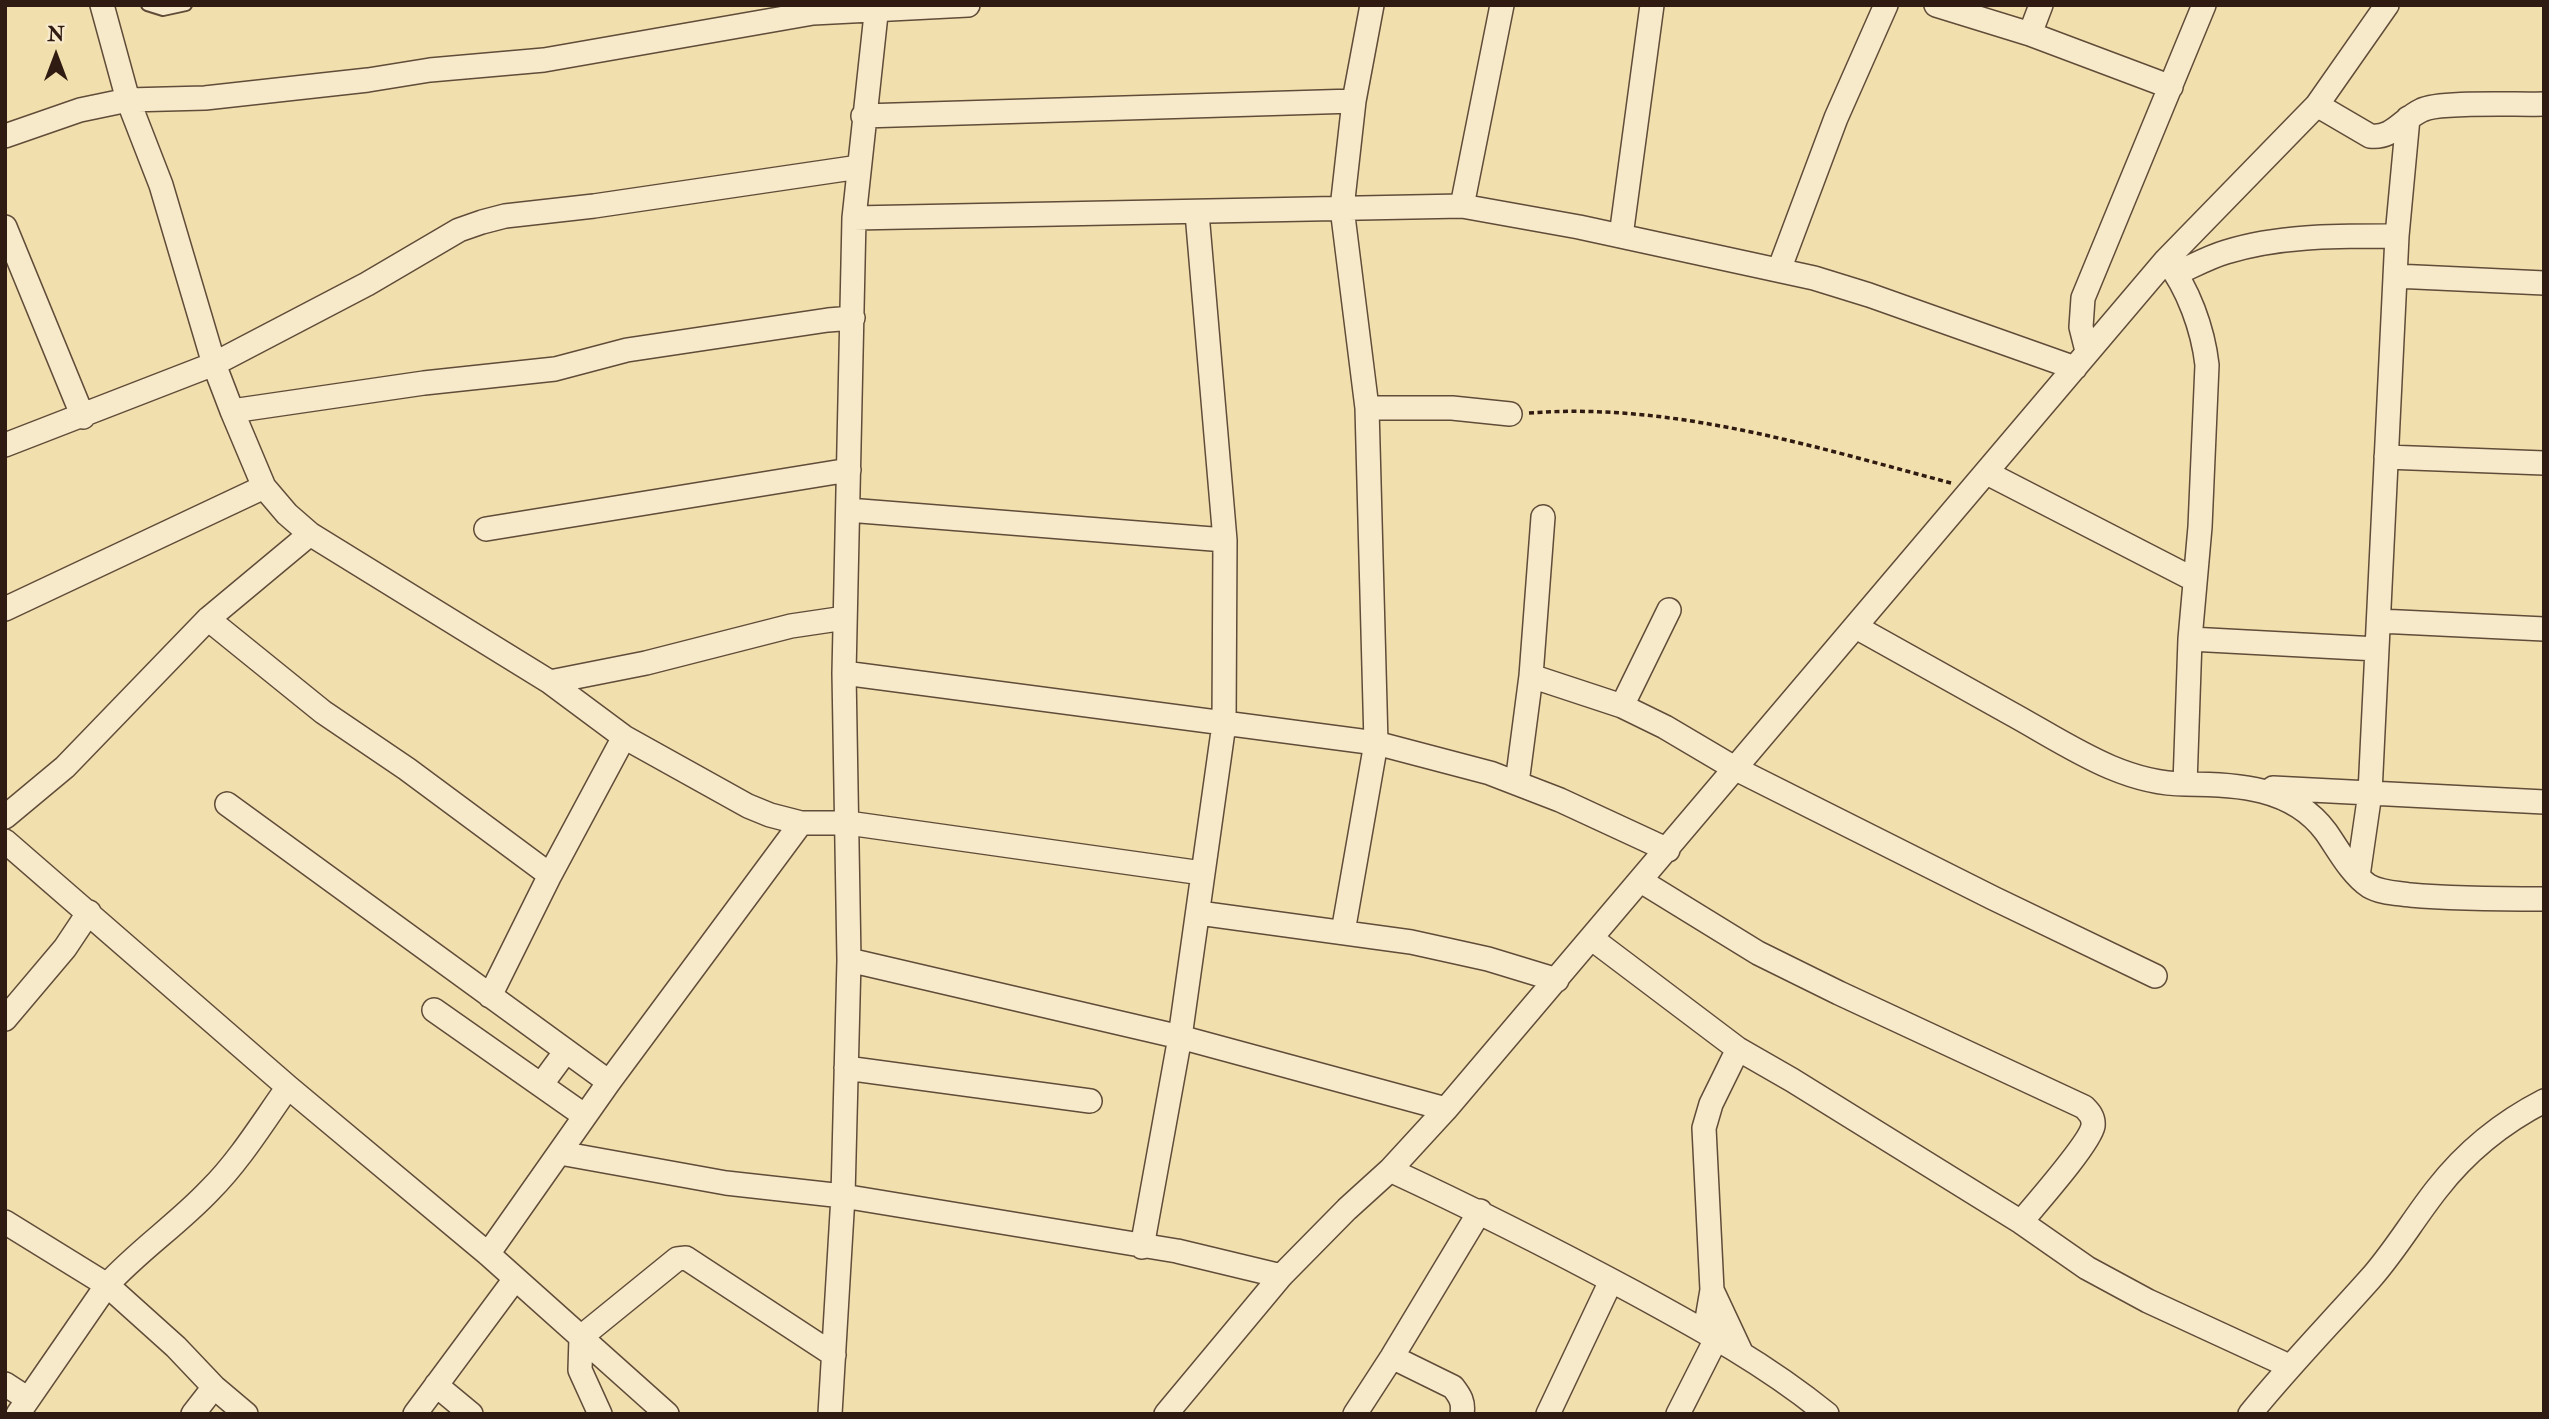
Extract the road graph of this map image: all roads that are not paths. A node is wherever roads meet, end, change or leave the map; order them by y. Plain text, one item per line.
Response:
1 (102, 5) edge
2 (147, 5) edge
3 (186, 5) edge
4 (968, 5) edge
5 (1372, 5) edge
6 (1502, 5) edge
7 (1651, 5) edge
8 (1886, 5) edge
9 (1936, 5) edge
10 (2041, 5) edge
11 (2204, 5) edge
12 (2386, 5) edge
13 (877, 7) edge
14 (2030, 34) junction
15 (2171, 87) junction
16 (128, 100) junction
17 (1354, 101) junction
18 (2544, 104) edge
19 (2317, 105) junction
20 (863, 116) junction
21 (2408, 118) junction
22 (5, 136) edge
23 (859, 167) junction
24 (1462, 206) junction
25 (1342, 208) junction
26 (1197, 213) junction
27 (854, 218) junction
28 (5, 227) edge
29 (1621, 236) junction
30 (2397, 236) junction
31 (2171, 267) junction
32 (1779, 270) junction
33 (2395, 276) junction
34 (2544, 283) edge
35 (853, 318) junction
36 (2081, 360) junction
37 (214, 364) junction
38 (1367, 408) junction
39 (232, 411) junction
40 (1510, 414) road end
41 (83, 417) junction
42 (5, 445) edge
43 (2386, 457) junction
44 (2544, 463) edge
45 (849, 470) junction
46 (1979, 481) junction
47 (264, 487) junction
48 (848, 510) junction
49 (1543, 517) dead end
50 (486, 529) dead end
51 (310, 534) junction
52 (1225, 540) junction
53 (2195, 580) junction
54 (5, 609) edge
55 (1669, 610) dead end
56 (845, 618) junction
57 (208, 619) junction
58 (2379, 621) junction
59 (1856, 627) junction
60 (2544, 629) edge
61 (2190, 639) junction
62 (2377, 649) junction
63 (844, 673) junction
64 (1531, 676) junction
65 (550, 682) junction
66 (1622, 706) junction
67 (1224, 724) junction
68 (624, 737) junction
69 (1376, 743) junction
70 (1736, 769) junction
71 (1517, 783) junction
72 (2185, 784) junction
73 (2242, 787) junction
74 (2370, 793) junction
75 (2544, 802) edge
76 (227, 804) dead end
77 (5, 817) edge
78 (848, 822) junction
79 (801, 823) junction
80 (6, 843) edge
81 (1668, 850) junction
82 (1202, 873) junction
83 (550, 875) junction
84 (2358, 876) junction
85 (1641, 881) junction
86 (2544, 899) edge
87 (89, 912) junction
88 (1199, 913) junction
89 (1343, 932) junction
90 (1591, 938) junction
91 (849, 960) junction
92 (2155, 976) dead end
93 (1557, 980) junction
94 (490, 996) junction
95 (434, 1010) dead end
96 (5, 1019) edge
97 (1180, 1037) junction
98 (1738, 1049) junction
99 (566, 1051) junction
100 (846, 1068) junction
101 (609, 1082) junction
102 (541, 1085) junction
103 (288, 1087) junction
104 (1090, 1101) dead end
105 (2544, 1101) edge
106 (1446, 1109) junction
107 (585, 1116) junction
108 (560, 1153) junction
109 (1390, 1170) junction
110 (843, 1196) junction
111 (1480, 1211) junction
112 (5, 1222) edge
113 (2021, 1222) junction
114 (1142, 1247) junction
115 (488, 1254) junction
116 (1281, 1276) junction
117 (515, 1279) junction
118 (1611, 1281) junction
119 (107, 1285) junction
120 (1712, 1290) junction
121 (1711, 1334) junction
122 (581, 1337) junction
123 (1741, 1352) junction
124 (834, 1356) junction
125 (1392, 1357) junction
126 (2289, 1366) junction
127 (5, 1384) edge
128 (436, 1385) junction
129 (214, 1387) junction
130 (23, 1406) edge
131 (2254, 1412) edge
132 (193, 1414) edge
133 (246, 1414) edge
134 (415, 1414) edge
135 (471, 1414) edge
136 (600, 1414) edge
137 (667, 1414) edge
138 (830, 1414) edge
139 (1166, 1414) edge
140 (1355, 1414) edge
141 (1462, 1414) edge
142 (1548, 1414) edge
143 (1678, 1414) edge
144 (1827, 1414) edge

1 - 16 street
2 - 3 lane
4 - 13 street
5 - 17 street
6 - 24 street
7 - 29 street
8 - 32 street
9 - 14 street
10 - 14 street
11 - 15 street
12 - 19 street
13 - 16 street
13 - 20 street
14 - 15 street
15 - 36 street
16 - 22 street
16 - 37 street
17 - 20 street
17 - 25 street
18 - 21 street
19 - 21 street
19 - 31 street
20 - 23 street
21 - 30 street
23 - 27 street
23 - 37 street
24 - 25 street
24 - 29 street
25 - 26 street
25 - 38 street
26 - 27 street
26 - 52 street
27 - 35 street
28 - 41 street
29 - 32 street
30 - 31 street
30 - 33 street
31 - 36 street
31 - 53 street
32 - 36 street
33 - 34 street
33 - 43 street
35 - 39 street
35 - 45 street
36 - 46 street
37 - 39 street
37 - 41 street
38 - 40 street
38 - 69 street
39 - 47 street
41 - 42 street
43 - 44 street
43 - 58 street
45 - 48 street
45 - 50 street
46 - 53 street
46 - 59 street
47 - 51 street
47 - 54 street
48 - 52 street
48 - 56 street
49 - 64 street
51 - 57 street
51 - 65 street
52 - 67 street
53 - 61 street
55 - 66 street
56 - 63 street
56 - 65 street
57 - 77 street
57 - 83 street
58 - 60 street
58 - 62 street
59 - 70 street
59 - 72 street
61 - 62 street
61 - 72 street
62 - 74 street
63 - 67 street
63 - 78 street
64 - 66 street
64 - 71 street
65 - 68 street
66 - 70 street
67 - 69 street
67 - 82 street
68 - 79 street
68 - 83 street
69 - 71 street
69 - 89 street
70 - 81 street
70 - 92 street
71 - 81 street
72 - 73 street
73 - 74 street
73 - 84 street
74 - 75 street
74 - 84 street
76 - 94 street
78 - 79 street
78 - 82 street
78 - 91 street
79 - 101 street
80 - 87 street
81 - 85 street
82 - 88 street
83 - 94 street
84 - 86 street
85 - 90 street
85 - 113 street
87 - 96 street
87 - 103 street
88 - 89 street
88 - 97 street
89 - 93 street
90 - 93 street
90 - 98 street
91 - 97 street
91 - 100 street
93 - 106 street
94 - 99 street
95 - 102 street
97 - 106 street
97 - 114 street
98 - 113 street
98 - 120 street
99 - 101 street
99 - 102 street
100 - 104 street
100 - 110 street
101 - 107 street
102 - 107 street
103 - 115 street
103 - 119 street
105 - 126 street
106 - 109 street
107 - 108 street
108 - 110 street
108 - 115 street
109 - 111 street
109 - 116 street
110 - 114 street
110 - 124 street
111 - 118 street
111 - 125 street
112 - 119 street
113 - 126 street
114 - 116 street
115 - 117 street
116 - 139 street
117 - 122 street
117 - 128 street
118 - 121 street
118 - 142 street
119 - 129 street
119 - 130 street
120 - 121 street
120 - 123 street
121 - 123 street
121 - 143 street
122 - 124 street
122 - 136 street
122 - 137 street
123 - 144 street
124 - 138 street
125 - 140 street
125 - 141 street
126 - 131 street
127 - 130 street
128 - 134 street
128 - 135 street
129 - 132 street
129 - 133 street

